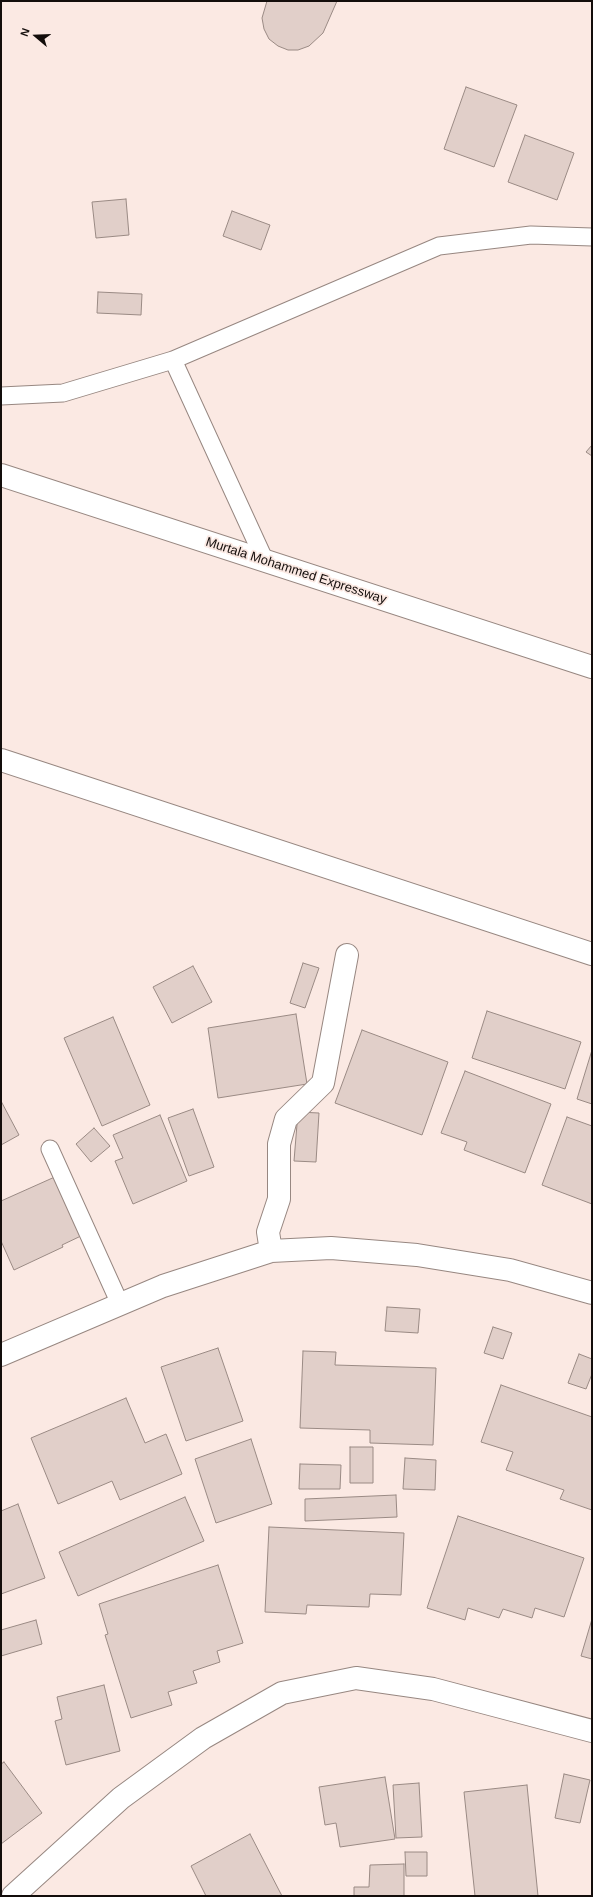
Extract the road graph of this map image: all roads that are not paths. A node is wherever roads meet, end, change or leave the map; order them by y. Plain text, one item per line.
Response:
1 (592, 237) edge
2 (173, 360) junction
3 (1, 396) edge
4 (1, 475) edge
5 (265, 561) junction
6 (592, 667) edge
7 (1, 760) edge
8 (592, 954) edge
9 (347, 956) dead end
10 (50, 1149) dead end
11 (272, 1252) junction
12 (592, 1293) edge
13 (120, 1304) junction
14 (1, 1355) edge
15 (592, 1732) edge
16 (12, 1896) edge

1 - 2 lane
2 - 3 lane
2 - 5 lane
4 - 5 street, Murtala Mohammed Expressway
5 - 6 street, Murtala Mohammed Expressway
7 - 8 street
9 - 11 street
10 - 13 lane
11 - 12 street
11 - 13 street
13 - 14 street
15 - 16 street

